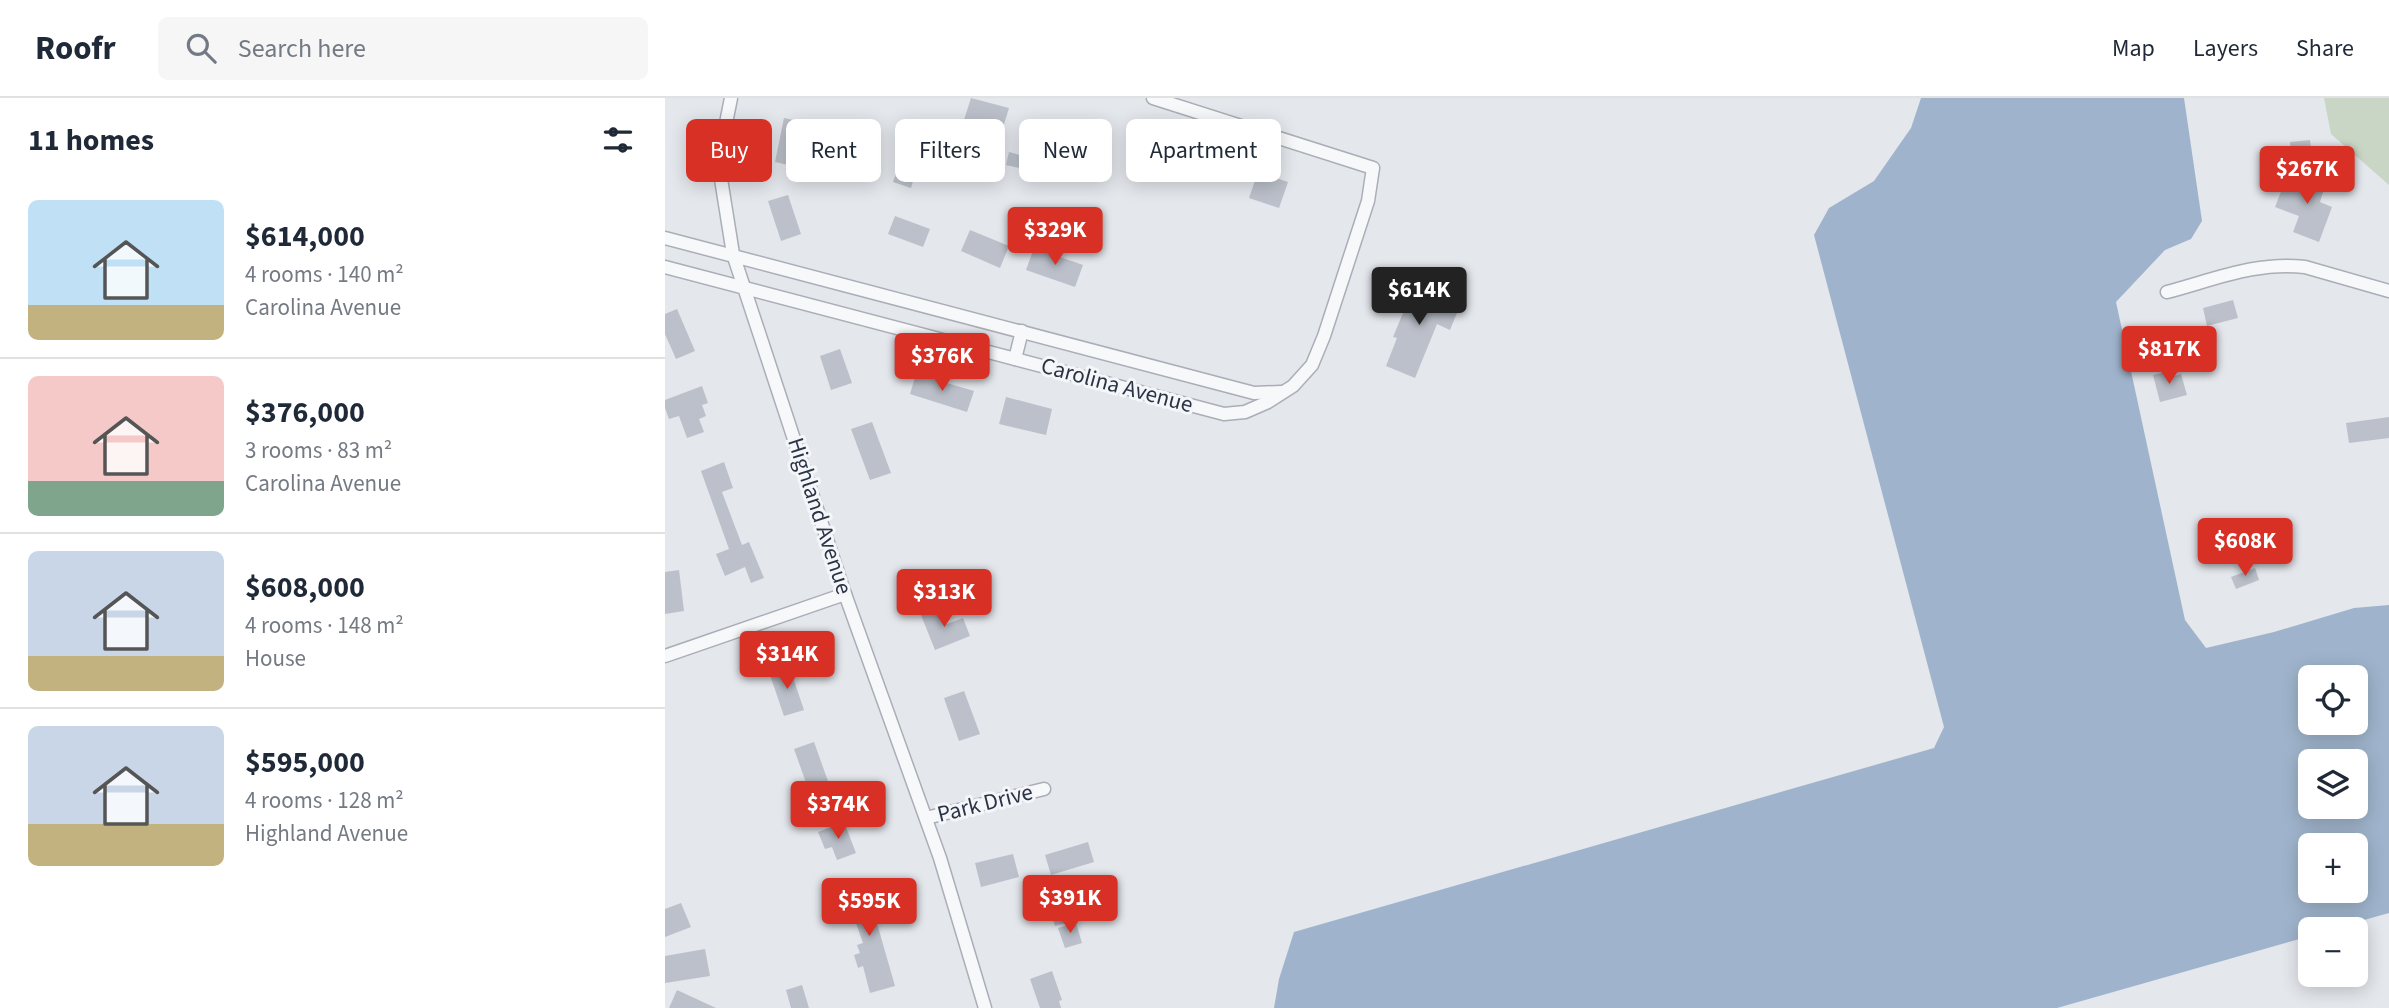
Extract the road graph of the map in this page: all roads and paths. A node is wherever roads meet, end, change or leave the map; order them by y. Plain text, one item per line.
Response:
1 (731, 98) edge
2 (1153, 98) edge
3 (665, 237) edge
4 (733, 254) junction
5 (665, 267) edge
6 (745, 287) junction
7 (2389, 291) edge
8 (2167, 292) dead end
9 (1022, 331) junction
10 (1015, 359) junction
11 (1281, 392) junction
12 (845, 594) junction
13 (665, 656) edge
14 (1044, 789) dead end
15 (926, 818) junction
16 (985, 1008) edge

1 - 4 street, Highland Avenue
2 - 11 street, Carolina Avenue
3 - 4 street, Carolina Avenue
4 - 6 street, Highland Avenue
4 - 9 street, Carolina Avenue
5 - 6 street, Carolina Avenue
6 - 10 street, Carolina Avenue
6 - 12 street, Highland Avenue
7 - 8 street
9 - 10 street
9 - 11 street, Carolina Avenue
10 - 11 street, Carolina Avenue
12 - 13 street
12 - 15 street, Highland Avenue
14 - 15 street, Park Drive
15 - 16 street, Highland Avenue

